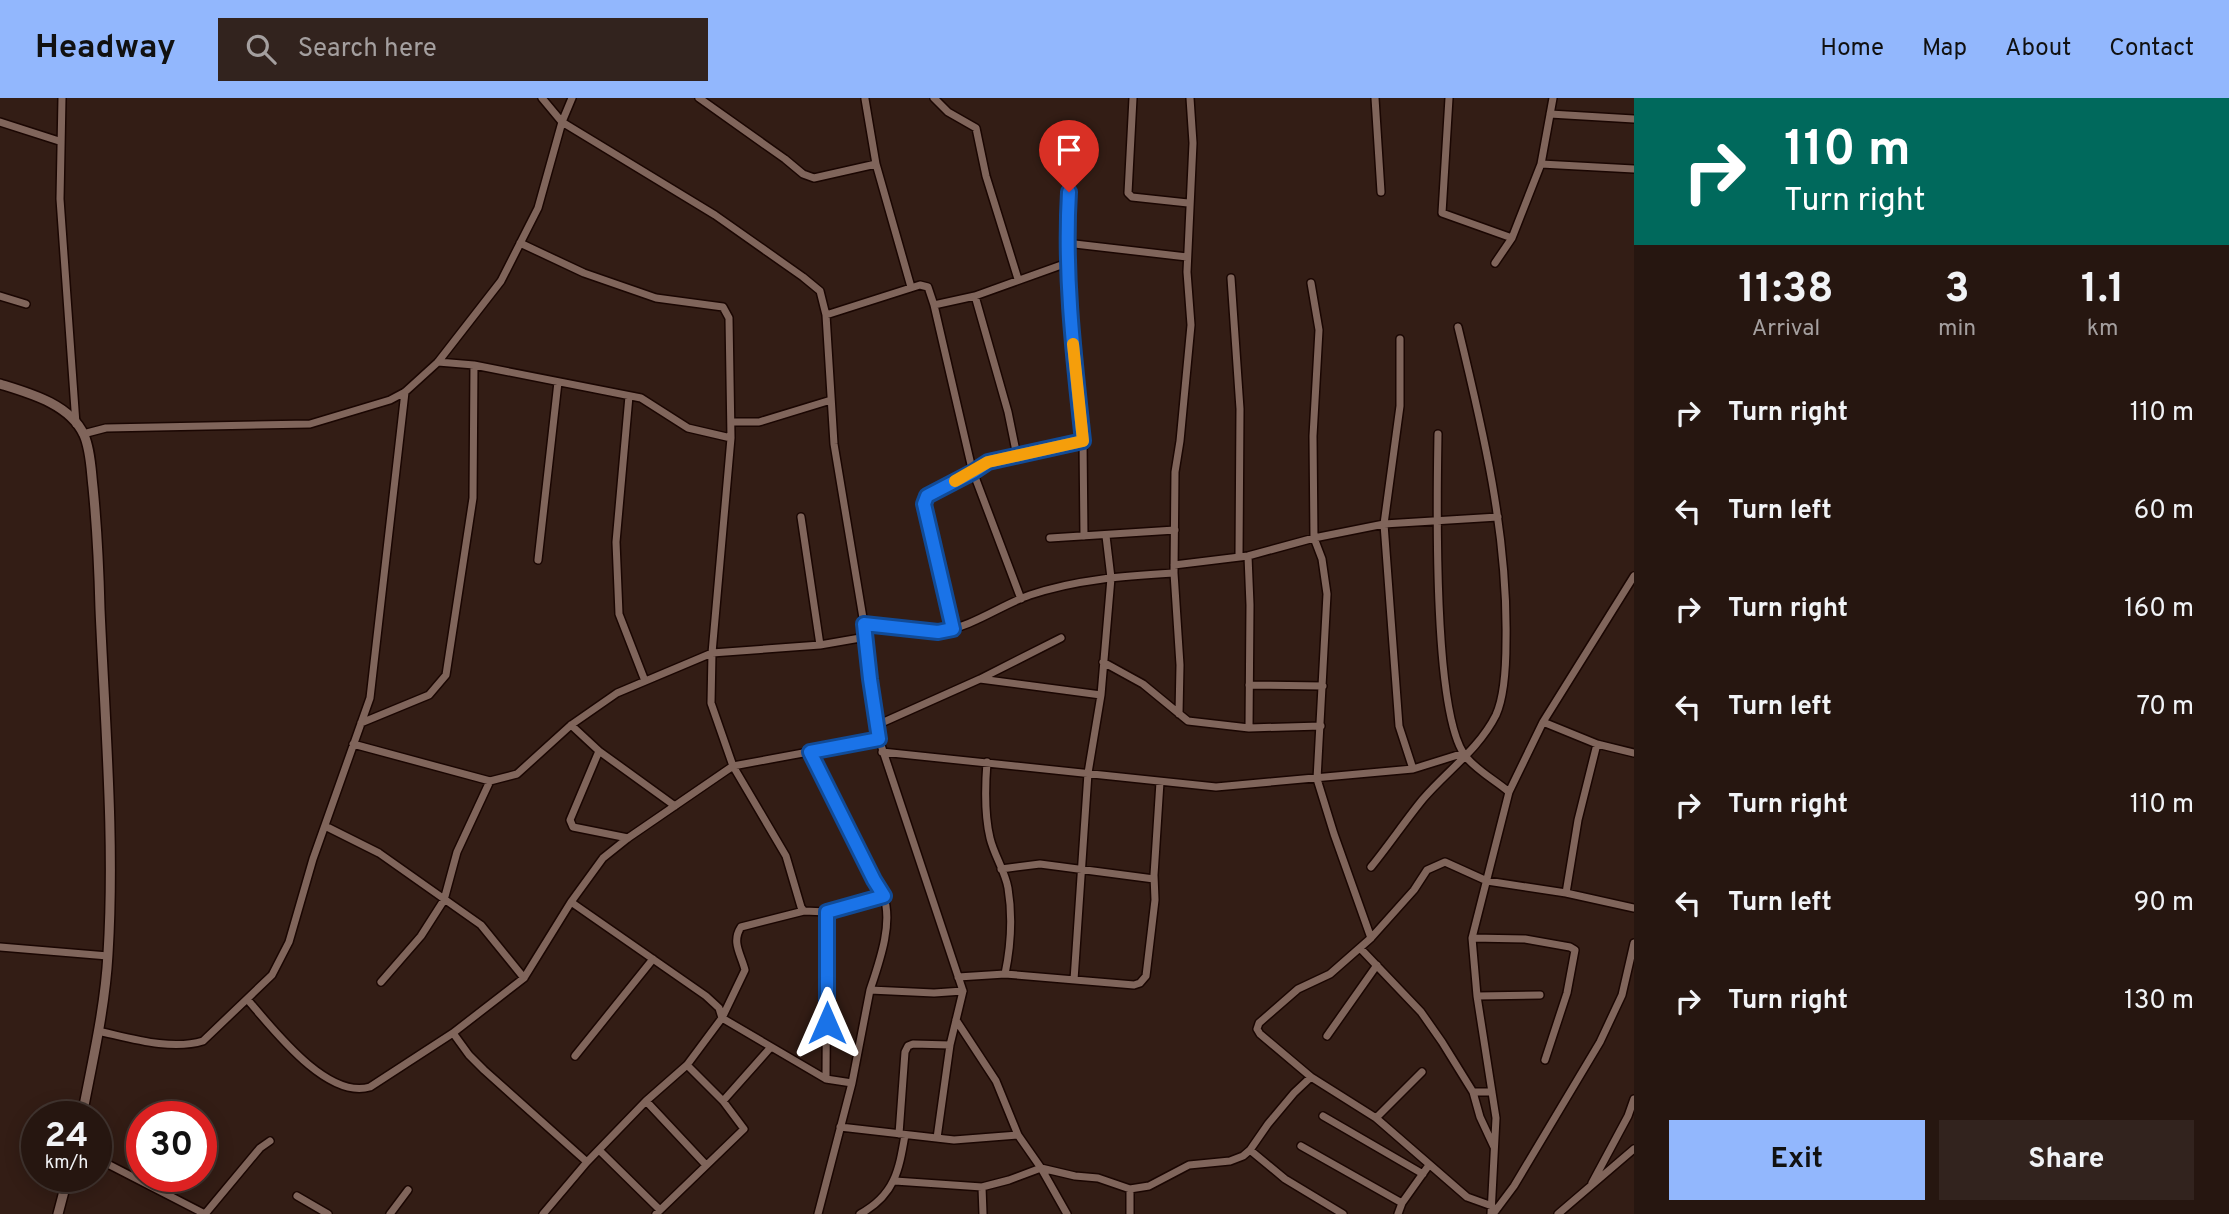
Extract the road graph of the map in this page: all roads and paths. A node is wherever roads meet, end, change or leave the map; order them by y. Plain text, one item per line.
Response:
1 (62, 98) edge
2 (542, 98) edge
3 (572, 98) edge
4 (699, 98) edge
5 (934, 98) edge
6 (1133, 98) edge
7 (1190, 98) edge
8 (1375, 98) edge
9 (1449, 98) edge
10 (1553, 98) edge
11 (864, 99) edge
12 (1550, 114) junction
13 (1634, 119) edge
14 (0, 121) edge
15 (562, 121) junction
16 (59, 141) junction
17 (876, 164) junction
18 (1541, 164) junction
19 (1070, 167) dead end
20 (1634, 169) edge
21 (1381, 192) dead end
22 (1188, 203) junction
23 (1512, 238) junction
24 (520, 243) junction
25 (1066, 243) junction
26 (1187, 257) junction
27 (1067, 263) junction
28 (1495, 263) dead end
29 (1231, 278) dead end
30 (1018, 279) junction
31 (1311, 283) dead end
32 (911, 287) junction
33 (0, 296) edge
34 (975, 296) junction
35 (26, 304) dead end
36 (934, 305) junction
37 (825, 315) junction
38 (1458, 327) dead end
39 (1400, 339) dead end
40 (438, 362) junction
41 (474, 365) junction
42 (558, 382) junction
43 (0, 384) edge
44 (405, 392) junction
45 (629, 396) junction
46 (831, 400) junction
47 (731, 422) junction
48 (76, 425) junction
49 (83, 434) junction
50 (1438, 434) dead end
51 (731, 438) junction
52 (1083, 441) junction
53 (1017, 456) junction
54 (973, 472) junction
55 (801, 517) dead end
56 (1498, 517) junction
57 (1437, 521) junction
58 (1384, 524) junction
59 (1175, 530) junction
60 (1084, 536) junction
61 (1106, 536) junction
62 (1050, 538) dead end
63 (1314, 538) junction
64 (1244, 557) junction
65 (538, 560) dead end
66 (1174, 569) junction
67 (1634, 576) edge
68 (1111, 578) junction
69 (1021, 599) junction
70 (864, 624) junction
71 (953, 629) junction
72 (866, 636) junction
73 (1061, 638) dead end
74 (820, 645) junction
75 (712, 653) junction
76 (1103, 662) junction
77 (980, 679) junction
78 (645, 681) junction
79 (1249, 685) junction
80 (1323, 686) junction
81 (1101, 695) junction
82 (1179, 714) junction
83 (1543, 722) junction
84 (360, 723) junction
85 (571, 725) junction
86 (877, 725) junction
87 (1321, 726) junction
88 (1249, 728) junction
89 (879, 739) junction
90 (353, 744) junction
91 (1597, 744) junction
92 (599, 751) junction
93 (810, 752) junction
94 (882, 752) junction
95 (1634, 753) edge
96 (1465, 755) junction
97 (987, 762) junction
98 (733, 766) junction
99 (1413, 769) junction
100 (1088, 773) junction
101 (1317, 779) junction
102 (490, 781) junction
103 (1160, 782) junction
104 (1509, 792) junction
105 (675, 806) junction
106 (325, 826) junction
107 (628, 838) junction
108 (1371, 867) dead end
109 (1001, 869) junction
110 (1083, 871) junction
111 (1154, 879) junction
112 (1487, 881) junction
113 (1566, 893) junction
114 (884, 896) junction
115 (444, 900) junction
116 (570, 902) junction
117 (1633, 905) edge
118 (804, 911) junction
119 (827, 912) junction
120 (1371, 938) junction
121 (1472, 938) junction
122 (1634, 943) edge
123 (0, 947) edge
124 (1360, 948) junction
125 (108, 956) junction
126 (653, 959) junction
127 (1377, 965) junction
128 (1005, 974) junction
129 (958, 976) junction
130 (524, 978) junction
131 (1074, 980) junction
132 (381, 982) dead end
133 (870, 990) junction
134 (963, 991) junction
135 (1540, 995) dead end
136 (1477, 996) junction
137 (247, 999) junction
138 (722, 1018) junction
139 (956, 1020) junction
140 (98, 1031) junction
141 (453, 1033) junction
142 (1327, 1036) dead end
143 (950, 1045) junction
144 (771, 1047) junction
145 (575, 1056) dead end
146 (1545, 1060) dead end
147 (687, 1065) junction
148 (1422, 1072) dead end
149 (1311, 1077) junction
150 (826, 1079) junction
151 (852, 1083) junction
152 (1473, 1092) junction
153 (1492, 1092) junction
154 (1634, 1099) edge
155 (85, 1101) edge
156 (646, 1101) junction
157 (723, 1101) junction
158 (1323, 1116) dead end
159 (1376, 1118) junction
160 (840, 1127) junction
161 (902, 1134) junction
162 (1018, 1135) junction
163 (937, 1138) junction
164 (270, 1141) dead end
165 (1301, 1146) dead end
166 (1494, 1147) junction
167 (1634, 1149) edge
168 (599, 1150) junction
169 (1250, 1150) junction
170 (587, 1162) junction
171 (706, 1165) junction
172 (1429, 1165) junction
173 (112, 1166) edge
174 (1041, 1168) junction
175 (1423, 1174) junction
176 (895, 1181) junction
177 (1591, 1186) junction
178 (982, 1187) junction
179 (1130, 1189) junction
180 (408, 1190) dead end
181 (64, 1192) edge
182 (297, 1196) dead end
183 (1402, 1203) junction
184 (1492, 1211) edge
185 (658, 1212) edge
186 (546, 1213) edge
187 (58, 1214) edge
188 (205, 1214) edge
189 (328, 1214) edge
190 (390, 1214) edge
191 (818, 1214) edge
192 (860, 1214) edge
193 (983, 1214) edge
194 (1067, 1214) edge
195 (1130, 1214) edge
196 (1343, 1214) edge
197 (1398, 1214) edge
198 (1559, 1214) edge

1 - 16 street
2 - 15 street
3 - 15 street
4 - 17 street
5 - 30 street
6 - 22 street
7 - 22 street
8 - 21 street
9 - 23 street
10 - 12 street
11 - 17 street
12 - 13 street
12 - 18 street
14 - 16 street
15 - 24 street
15 - 37 street
16 - 48 street
17 - 32 street
18 - 20 street
18 - 23 street
19 - 25 street
22 - 26 street
23 - 28 street
24 - 40 street
24 - 47 street
25 - 26 street
25 - 27 street
26 - 59 street
27 - 30 street
27 - 52 street
29 - 64 street
30 - 34 street
31 - 63 street
32 - 36 street
32 - 37 street
33 - 35 street
34 - 36 street
34 - 53 street
36 - 54 street
37 - 46 street
38 - 56 street
39 - 58 street
40 - 41 street
40 - 44 street
41 - 42 street
41 - 84 street
42 - 45 street
42 - 65 street
43 - 48 street
44 - 49 street
44 - 84 street
45 - 51 street
45 - 78 street
46 - 47 street
46 - 70 street
47 - 51 street
48 - 49 street
49 - 125 street
50 - 57 street
51 - 75 street
52 - 53 street
52 - 60 street
53 - 54 street
54 - 69 street
54 - 71 street
55 - 74 street
56 - 57 street
56 - 96 street
57 - 58 street
57 - 96 street
58 - 63 street
58 - 99 street
59 - 61 street
59 - 66 street
60 - 61 street
60 - 62 street
61 - 68 street
63 - 64 street
63 - 80 street
64 - 66 street
64 - 79 street
66 - 68 street
66 - 82 street
67 - 83 street
68 - 69 street
68 - 76 street
69 - 71 street
70 - 71 street
70 - 72 street
72 - 74 street
72 - 86 street
73 - 77 street
74 - 75 street
75 - 78 street
75 - 98 street
76 - 81 street
76 - 82 street
77 - 81 street
77 - 86 street
78 - 85 street
79 - 80 street
79 - 88 street
80 - 87 street
81 - 100 street
82 - 88 street
83 - 91 street
83 - 104 street
84 - 90 street
85 - 92 street
85 - 102 street
86 - 89 street
87 - 88 street
87 - 101 street
89 - 93 street
89 - 94 street
90 - 102 street
90 - 106 street
91 - 95 street
91 - 113 street
92 - 105 street
92 - 107 street
93 - 98 street
93 - 114 street
94 - 97 street
94 - 129 street
96 - 99 street
96 - 104 street
96 - 108 street
97 - 100 street
97 - 109 street
98 - 105 street
98 - 118 street
99 - 101 street
100 - 103 street
100 - 110 street
101 - 103 street
101 - 120 street
102 - 115 street
103 - 111 street
104 - 112 street
105 - 107 street
106 - 115 street
106 - 137 street
107 - 116 street
109 - 110 street
109 - 128 street
110 - 111 street
110 - 131 street
111 - 131 street
112 - 113 street
112 - 120 street
112 - 121 street
113 - 117 street
114 - 119 street
114 - 133 street
115 - 130 street
115 - 132 street
116 - 126 street
116 - 130 street
118 - 119 street
118 - 138 street
119 - 150 street
120 - 124 street
121 - 136 street
121 - 146 street
122 - 184 street
123 - 125 street
124 - 127 street
124 - 149 street
125 - 140 street
126 - 138 street
126 - 145 street
127 - 142 street
127 - 152 street
128 - 129 street
128 - 131 street
129 - 134 street
130 - 141 street
133 - 134 street
133 - 151 street
134 - 139 street
135 - 136 street
136 - 153 street
137 - 140 street
137 - 141 street
138 - 144 street
138 - 147 street
139 - 143 street
139 - 162 street
140 - 155 street
141 - 170 street
143 - 161 street
143 - 163 street
144 - 150 street
144 - 157 street
147 - 156 street
147 - 157 street
148 - 159 street
149 - 159 street
149 - 169 street
150 - 151 street
151 - 160 street
152 - 153 street
152 - 166 street
153 - 166 street
154 - 177 street
156 - 168 street
156 - 171 street
157 - 171 street
158 - 175 street
159 - 172 street
160 - 161 street
160 - 191 street
161 - 163 street
161 - 176 street
162 - 163 street
162 - 174 street
164 - 188 street
165 - 183 street
166 - 184 street
167 - 177 street
168 - 170 street
168 - 185 street
169 - 179 street
169 - 196 street
170 - 186 street
171 - 185 street
172 - 175 street
172 - 184 street
173 - 188 street
174 - 178 street
174 - 179 street
174 - 194 street
175 - 183 street
176 - 178 street
176 - 192 street
177 - 198 street
178 - 193 street
179 - 195 street
180 - 190 street
181 - 187 street
182 - 189 street
183 - 197 street

